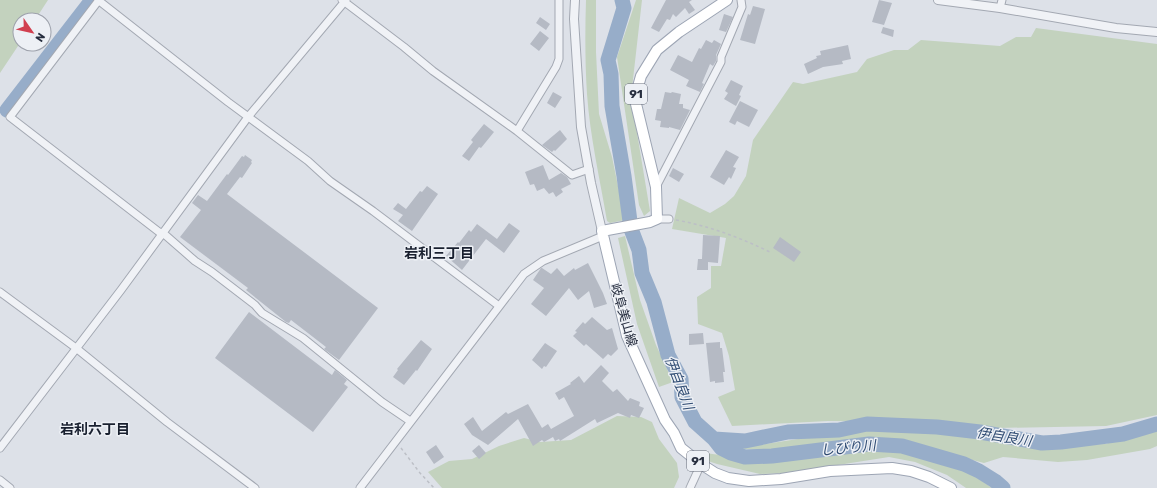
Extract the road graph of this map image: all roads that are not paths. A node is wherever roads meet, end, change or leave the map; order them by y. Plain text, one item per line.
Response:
1 (99, 0) edge
2 (560, 0) edge
3 (575, 0) edge
4 (727, 0) edge
5 (741, 0) edge
6 (938, 0) edge
7 (344, 1) edge
8 (1001, 4) edge
9 (1157, 32) edge
10 (248, 117) junction
11 (517, 131) junction
12 (589, 169) junction
13 (656, 187) junction
14 (669, 219) road end
15 (653, 220) junction
16 (605, 232) junction
17 (163, 233) junction
18 (0, 292) edge
19 (499, 306) junction
20 (76, 348) junction
21 (410, 421) junction
22 (0, 448) edge
23 (701, 464) junction
24 (0, 480) edge
25 (10, 488) edge
26 (255, 488) edge
27 (360, 488) edge
28 (690, 488) edge
29 (951, 488) edge

1 - 10 street
1 - 17 street
2 - 11 street
3 - 12 street
4 - 13 main road, 91
5 - 13 street
6 - 8 street
7 - 10 street
7 - 11 street
8 - 9 street
10 - 17 street
10 - 19 street
11 - 12 street
12 - 16 street
13 - 15 main road, 91
14 - 15 street
15 - 16 main road
16 - 19 street
16 - 23 main road, 岐阜美山線 / 91
17 - 20 street
17 - 21 street
18 - 20 street
19 - 21 street
20 - 22 street
20 - 26 street
21 - 27 street
23 - 28 street
23 - 29 main road, 岐阜美山線 / 91
24 - 25 street

